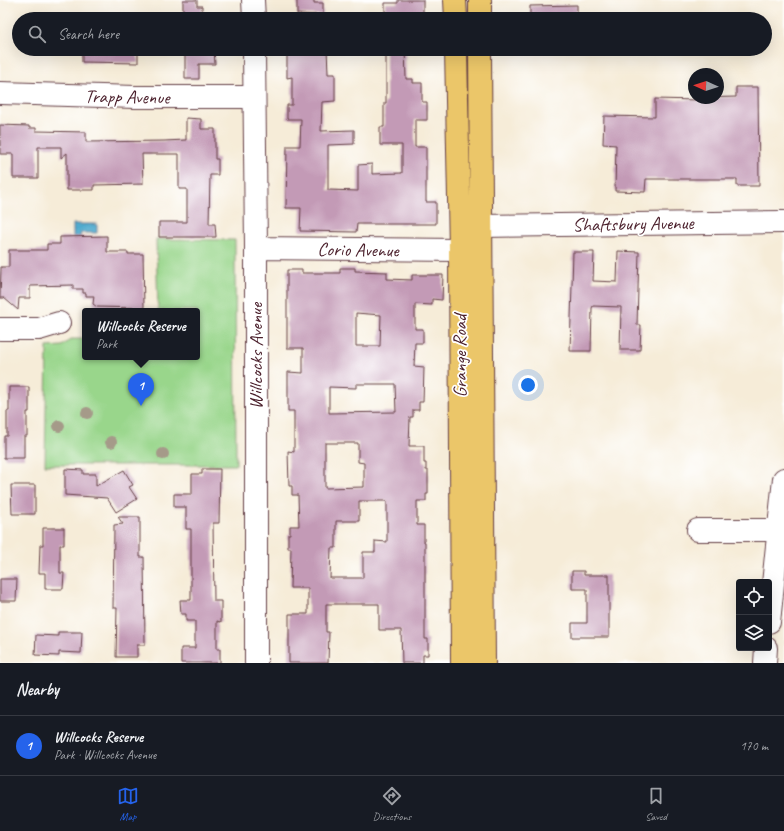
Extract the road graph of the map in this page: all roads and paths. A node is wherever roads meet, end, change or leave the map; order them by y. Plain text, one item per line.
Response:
1 (253, 0) edge
2 (455, 0) edge
3 (480, 0) edge
4 (254, 12) edge
5 (456, 12) edge
6 (480, 12) edge
7 (254, 56) edge
8 (456, 56) edge
9 (480, 56) edge
10 (0, 93) edge
11 (254, 97) junction
12 (784, 222) edge
13 (481, 226) junction
14 (256, 248) junction
15 (460, 250) junction
16 (59, 323) dead end
17 (0, 329) edge
18 (784, 479) edge
19 (698, 530) dead end
20 (778, 530) junction
21 (462, 574) junction
22 (483, 574) junction
23 (770, 615) edge
24 (784, 620) edge
25 (772, 621) edge
26 (766, 651) edge
27 (256, 663) edge
28 (462, 663) edge
29 (484, 663) edge
30 (765, 663) edge

1 - 4 street
2 - 5 main road
3 - 6 main road
7 - 11 street, Willcocks Avenue
8 - 15 main road, Grange Road
9 - 13 main road, Grange Road
10 - 11 street, Trapp Avenue
11 - 14 street, Willcocks Avenue
12 - 13 street, Shaftsbury Avenue
13 - 15 main road
13 - 22 main road, Grange Road
14 - 15 street, Corio Avenue
14 - 27 street, Willcocks Avenue
15 - 21 main road, Grange Road
16 - 17 street
18 - 20 street
19 - 20 street
20 - 23 street
21 - 22 street
21 - 28 main road, Grange Road
22 - 29 main road, Grange Road
24 - 25 street
26 - 30 street

